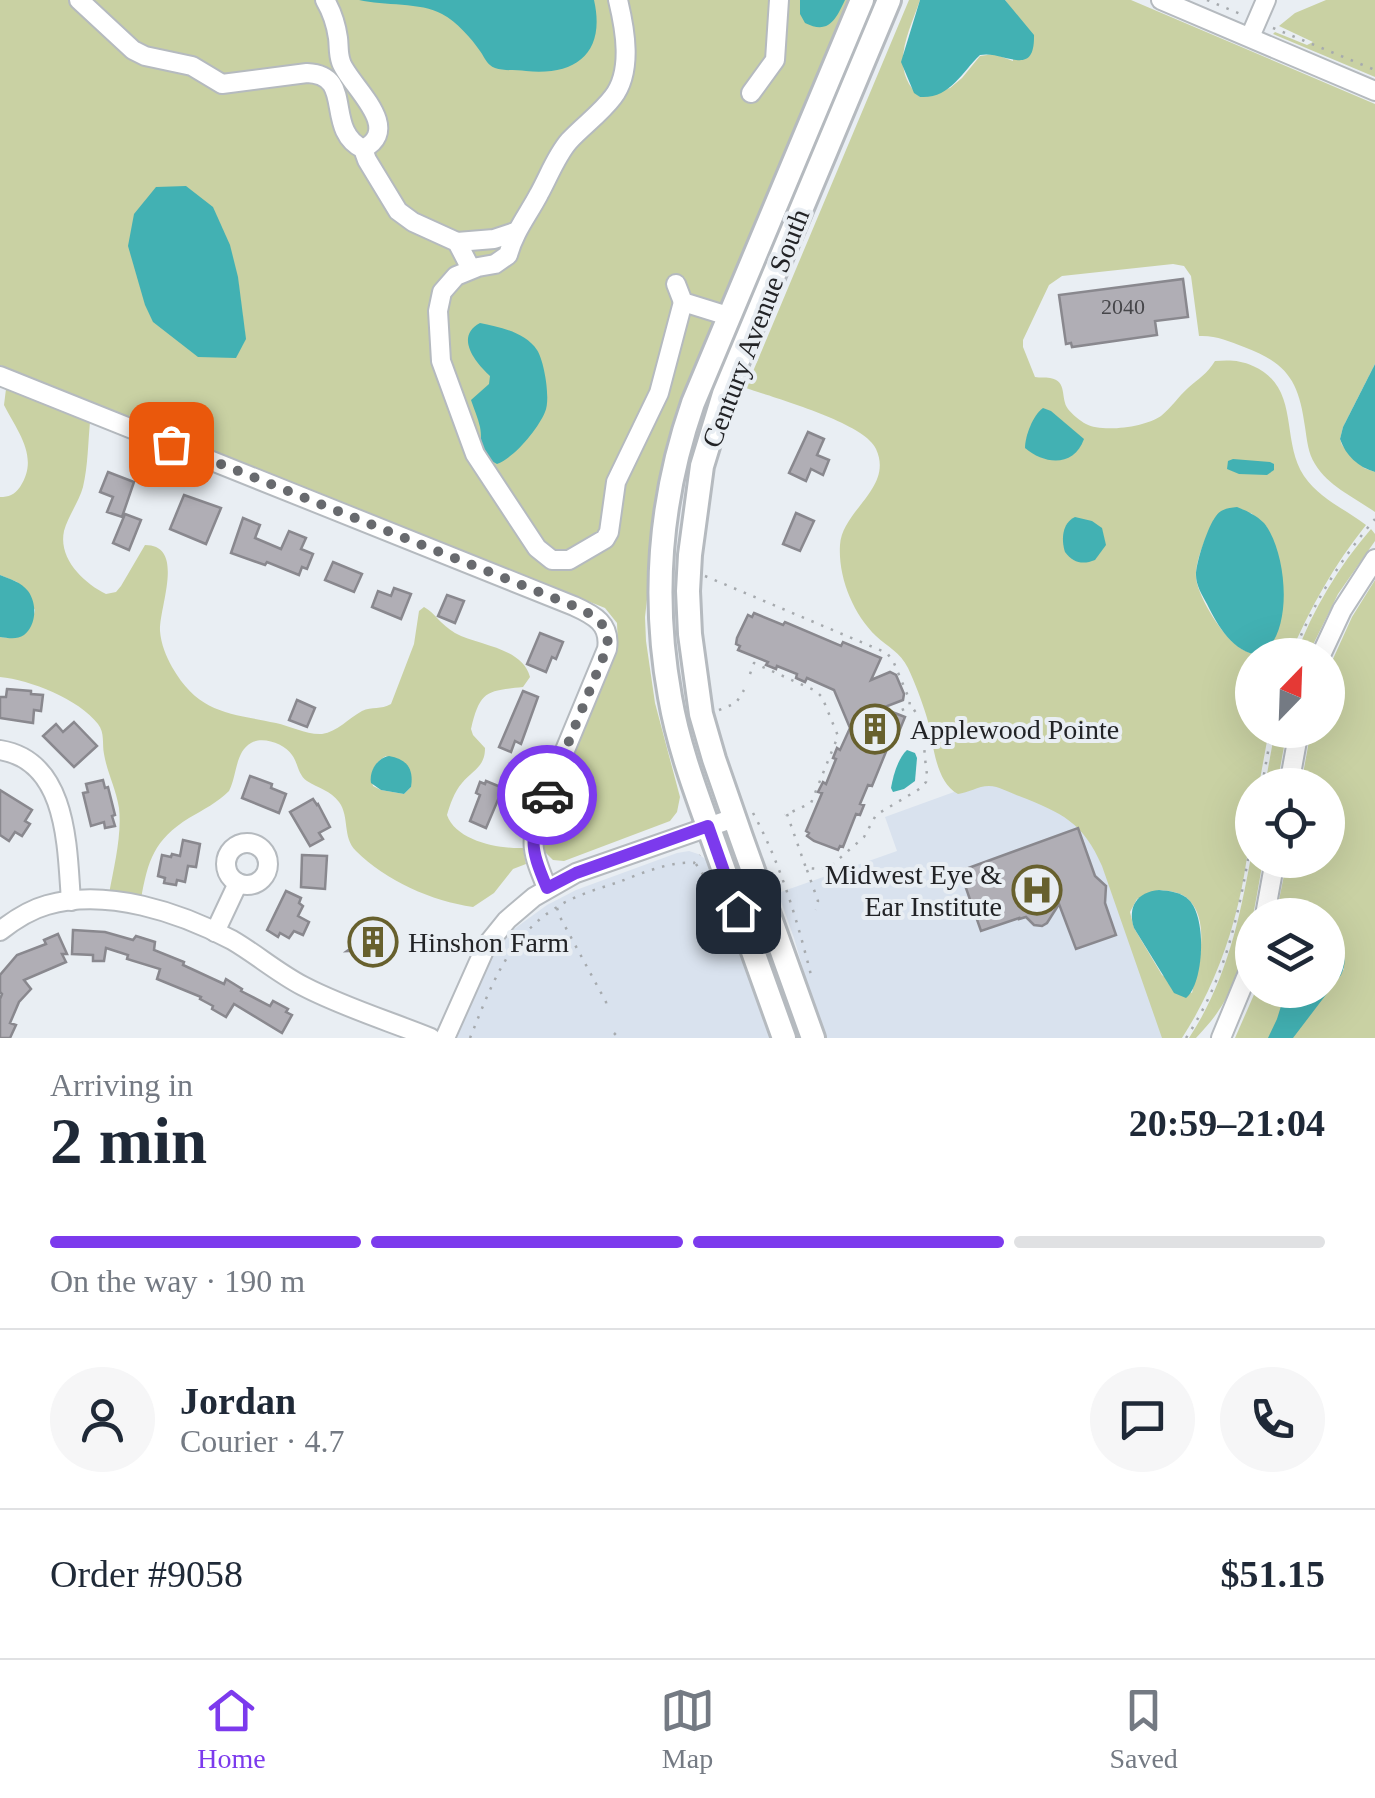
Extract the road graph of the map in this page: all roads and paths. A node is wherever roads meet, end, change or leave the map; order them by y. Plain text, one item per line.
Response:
1 (79, 0) edge
2 (325, 0) edge
3 (618, 0) edge
4 (779, 0) edge
5 (862, 0) edge
6 (890, 0) edge
7 (1161, 0) edge
8 (1208, 0) edge
9 (1266, 0) edge
10 (1253, 29) junction
11 (344, 68) junction
12 (1375, 70) edge
13 (323, 76) junction
14 (1375, 91) edge
15 (751, 94) dead end
16 (363, 148) junction
17 (515, 232) junction
18 (457, 242) junction
19 (471, 269) junction
20 (728, 316) junction
21 (0, 376) edge
22 (1375, 519) edge
23 (1375, 559) edge
24 (704, 576) dead end
25 (1300, 638) edge
26 (1329, 638) edge
27 (750, 674) dead end
28 (744, 690) dead end
29 (910, 705) junction
30 (716, 710) dead end
31 (898, 712) dead end
32 (0, 750) edge
33 (734, 818) junction
34 (767, 825) dead end
35 (708, 826) junction
36 (694, 863) dead end
37 (806, 868) junction
38 (1245, 878) edge
39 (238, 883) dead end
40 (547, 888) junction
41 (71, 901) junction
42 (557, 906) junction
43 (816, 910) dead end
44 (0, 931) edge
45 (216, 932) junction
46 (814, 988) dead end
47 (1235, 1004) edge
48 (607, 1008) dead end
49 (614, 1033) dead end
50 (431, 1038) edge
51 (445, 1038) edge
52 (470, 1038) edge
53 (618, 1038) edge
54 (784, 1038) edge
55 (813, 1038) edge
56 (1186, 1038) edge
57 (1221, 1038) edge

1 - 13 street
2 - 11 street
3 - 17 street
4 - 15 street
5 - 20 main road, Century Avenue South
6 - 33 main road, Century Avenue South
7 - 10 street
8 - 10 path
9 - 10 street
10 - 12 path
10 - 14 street
11 - 13 street
11 - 16 street
13 - 16 street
16 - 18 street
17 - 18 street
17 - 19 street
18 - 19 street
19 - 20 street
20 - 35 main road, Century Avenue South
21 - 40 street
22 - 25 path
23 - 26 street
24 - 29 path
27 - 37 path
28 - 30 path
29 - 31 path
29 - 37 path
32 - 41 street
33 - 35 street
33 - 55 main road, Century Avenue South
34 - 46 path
35 - 40 street
35 - 54 main road, Century Avenue South
36 - 42 path
37 - 43 path
38 - 56 path
39 - 45 street
40 - 51 street
41 - 44 street
41 - 45 street
42 - 48 path
42 - 52 path
45 - 50 street
47 - 57 street
49 - 53 path

